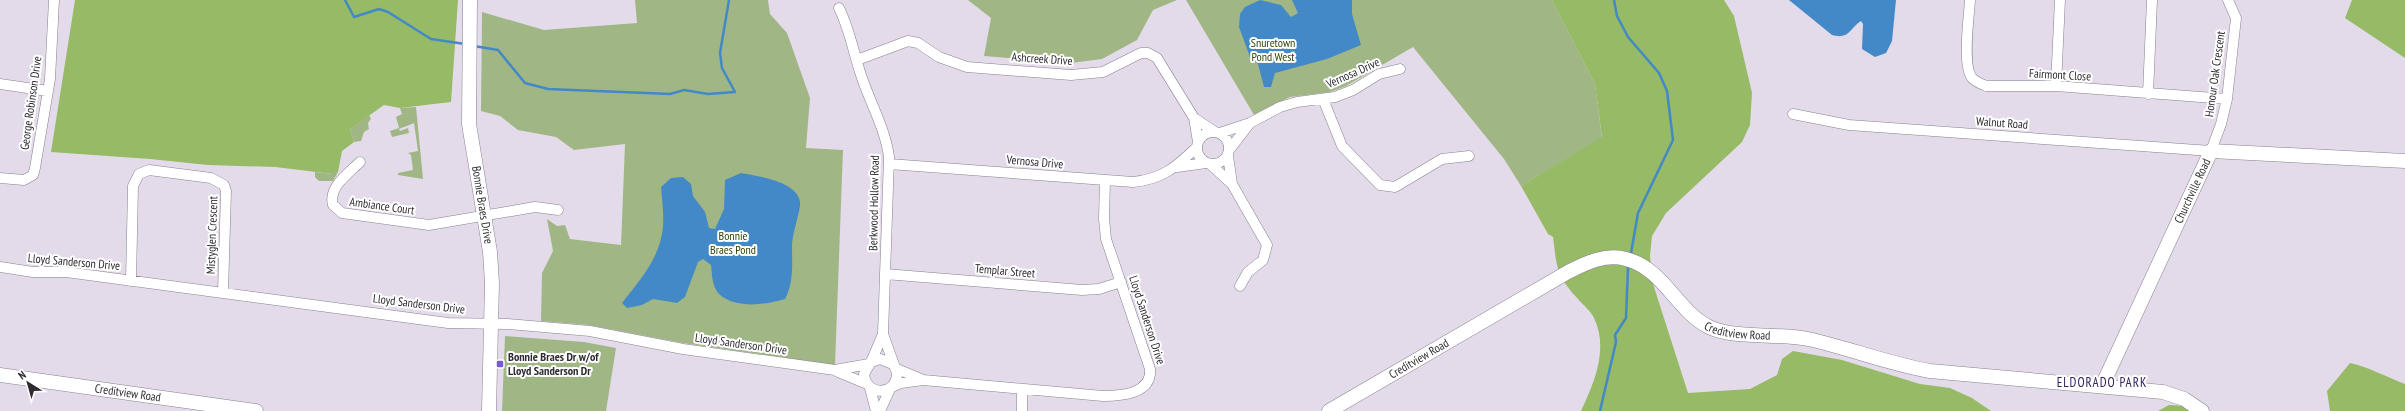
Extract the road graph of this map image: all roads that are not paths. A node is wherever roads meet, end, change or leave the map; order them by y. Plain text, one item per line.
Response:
1 (54, 0) edge
2 (470, 0) edge
3 (1970, 0) edge
4 (2060, 0) edge
5 (2152, 0) edge
6 (2228, 0) edge
7 (839, 8) dead end
8 (857, 60) junction
9 (1400, 69) dead end
10 (0, 84) edge
11 (2056, 86) junction
12 (48, 91) junction
13 (2148, 94) junction
14 (2227, 99) junction
15 (1323, 100) junction
16 (1793, 114) dead end
17 (1194, 118) junction
18 (1250, 123) junction
19 (1218, 132) junction
20 (1198, 144) junction
21 (2210, 151) junction
22 (1229, 152) junction
23 (1469, 156) dead end
24 (2405, 161) edge
25 (360, 162) dead end
26 (889, 164) junction
27 (1208, 164) junction
28 (1177, 167) junction
29 (0, 178) edge
30 (1105, 181) junction
31 (1232, 184) junction
32 (558, 210) dead end
33 (484, 216) junction
34 (0, 267) edge
35 (885, 274) junction
36 (131, 281) junction
37 (1121, 282) junction
38 (1240, 286) dead end
39 (223, 292) junction
40 (492, 324) junction
41 (883, 334) junction
42 (870, 363) junction
43 (894, 366) junction
44 (835, 370) junction
45 (0, 375) edge
46 (923, 380) junction
47 (869, 386) junction
48 (2102, 386) junction
49 (891, 388) junction
50 (1022, 390) junction
51 (256, 411) edge
52 (489, 411) edge
53 (876, 411) edge
54 (880, 411) edge
55 (1022, 411) edge
56 (1330, 411) edge
57 (2202, 411) edge

1 - 12 street, George Robinson Drive
2 - 33 street, Bonnie Braes Drive
3 - 11 street, Fairmont Close
4 - 11 street
5 - 13 street
6 - 14 street, Honour Oak Crescent
7 - 8 street, Berkwood Hollow Road
8 - 17 street, Ashcreek Drive
8 - 26 street, Berkwood Hollow Road
9 - 15 street, Vernosa Drive
10 - 12 street
11 - 13 street, Fairmont Close
12 - 29 street, George Robinson Drive
13 - 14 street, Fairmont Close
14 - 21 street, Honour Oak Crescent
15 - 18 street, Vernosa Drive
15 - 23 street
16 - 21 street, Walnut Road
17 - 19 street, Ashcreek Drive
17 - 20 street, Ashcreek Drive
18 - 19 street, Vernosa Drive
18 - 22 street, Vernosa Drive
19 - 20 street
19 - 22 street
20 - 27 street
20 - 28 street, Vernosa Drive
21 - 24 street, Churchville Road
21 - 48 street, Churchville Road
22 - 27 street
22 - 31 street
25 - 33 street, Ambiance Court
26 - 30 street, Vernosa Drive
26 - 35 street, Berkwood Hollow Road
27 - 28 street, Vernosa Drive
27 - 31 street
28 - 30 street, Vernosa Drive
30 - 37 street, Lloyd Sanderson Drive
31 - 38 street
32 - 33 street
33 - 40 street, Bonnie Braes Drive
34 - 36 street, Lloyd Sanderson Drive
35 - 37 street, Templar Street
35 - 41 street, Berkwood Hollow Road
36 - 39 street, Lloyd Sanderson Drive
36 - 39 street, Mistyglen Crescent
37 - 50 street, Lloyd Sanderson Drive
39 - 40 street, Lloyd Sanderson Drive
40 - 44 street, Lloyd Sanderson Drive
40 - 52 street, Bonnie Braes Drive
41 - 42 street, Berkwood Hollow Road
41 - 43 street, Berkwood Hollow Road
42 - 43 street
42 - 44 street, Lloyd Sanderson Drive
42 - 47 street
43 - 46 street, Lloyd Sanderson Drive
43 - 49 street
44 - 47 street, Lloyd Sanderson Drive
45 - 51 street, Creditview Road
46 - 49 street, Lloyd Sanderson Drive
46 - 50 street, Lloyd Sanderson Drive
47 - 49 street
47 - 53 street
48 - 56 street, Creditview Road
48 - 57 street, Creditview Road
49 - 54 street
50 - 55 street

